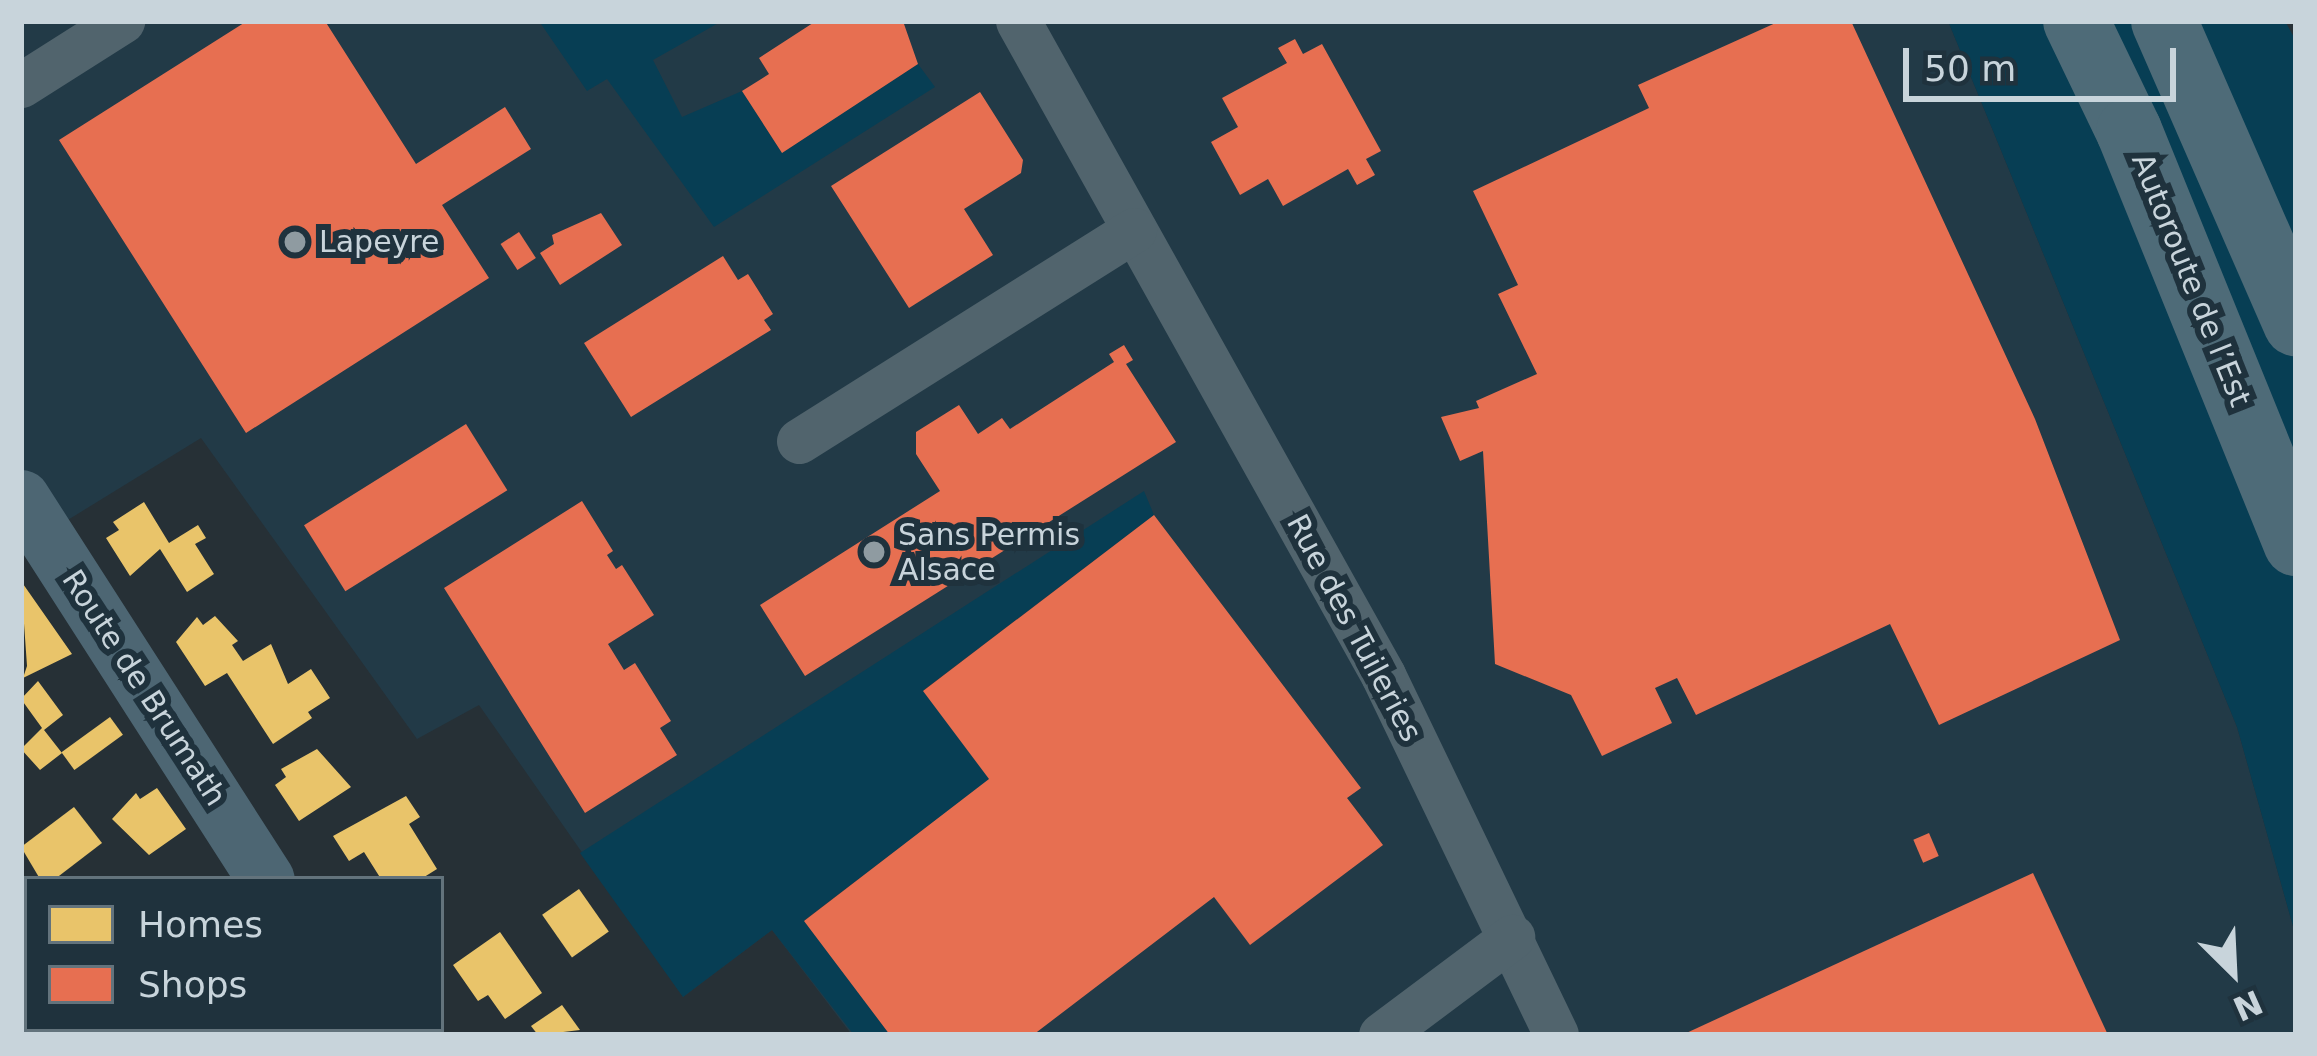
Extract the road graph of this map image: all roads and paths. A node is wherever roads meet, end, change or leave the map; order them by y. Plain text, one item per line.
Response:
1 (122, 21) edge
2 (1018, 21) edge
3 (2076, 21) edge
4 (2164, 21) edge
5 (21, 85) edge
6 (1134, 230) junction
7 (2296, 322) edge
8 (799, 441) dead end
9 (21, 498) edge
10 (2296, 543) edge
11 (264, 876) edge
12 (1512, 937) junction
13 (1382, 1035) edge
14 (1556, 1035) edge

1 - 5 street
2 - 6 street, Rue des Tuileries
3 - 10 highway, Autoroute de l’Est
4 - 7 highway
6 - 8 street
6 - 12 street, Rue des Tuileries
9 - 11 main road, Route de Brumath
12 - 13 street
12 - 14 street, Rue des Tuileries

